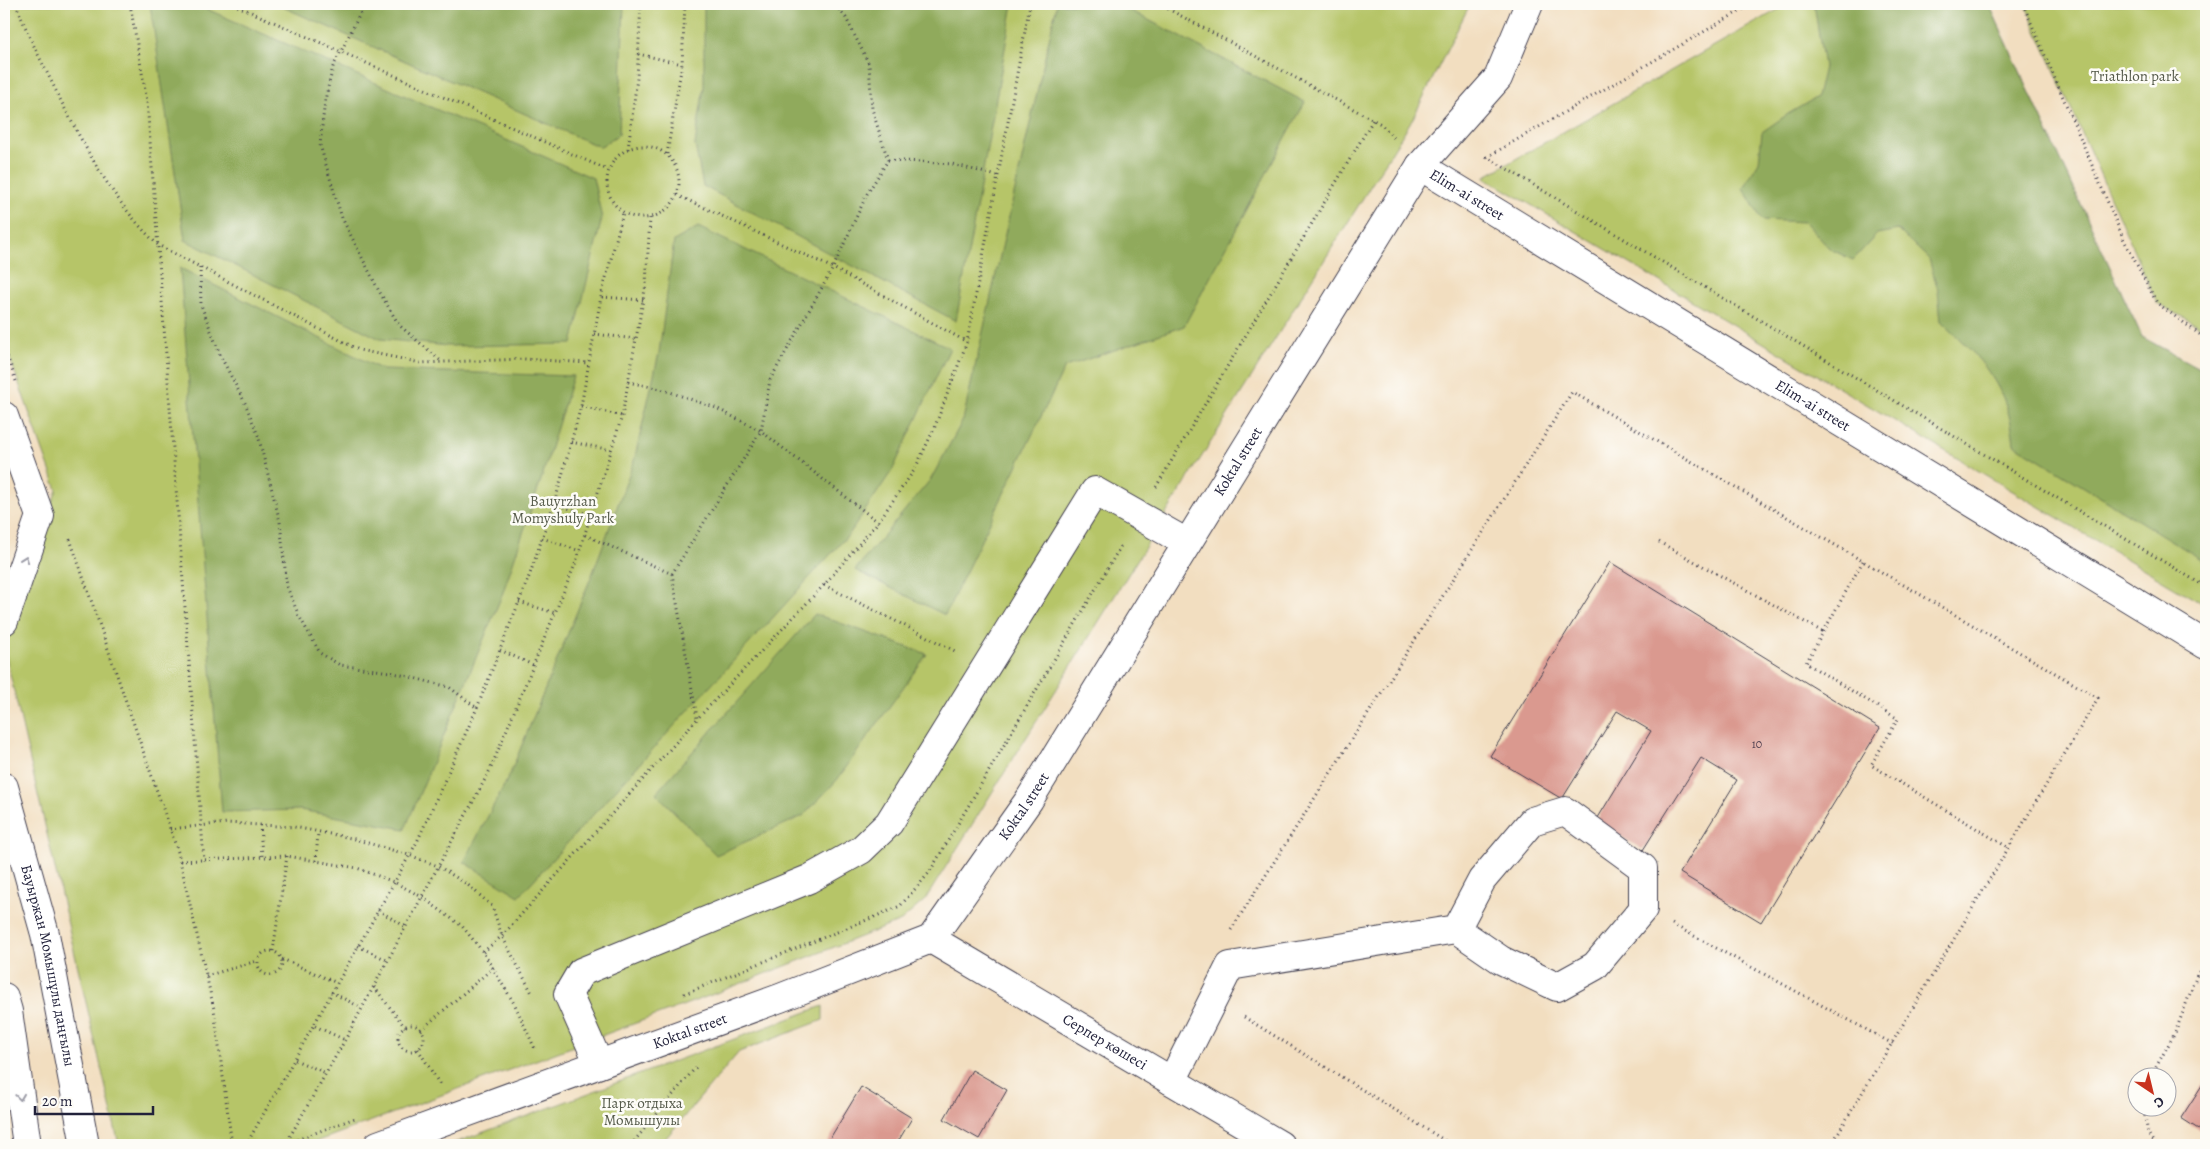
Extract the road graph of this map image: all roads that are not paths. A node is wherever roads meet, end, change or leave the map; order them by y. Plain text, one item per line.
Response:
1 (1529, 4) edge
2 (1420, 166) junction
3 (4, 416) edge
4 (1188, 543) junction
5 (4, 622) edge
6 (2206, 645) edge
7 (4, 787) edge
8 (1456, 929) junction
9 (931, 939) junction
10 (4, 997) edge
11 (600, 1064) junction
12 (1172, 1081) junction
13 (27, 1145) edge
14 (85, 1145) edge
15 (378, 1145) edge
16 (1280, 1145) edge

1 - 2 street, Koktal street
2 - 4 street, Koktal street
2 - 6 street, Elim-ai street
5 -> 3 street
4 - 9 street, Koktal street
4 - 11 street
7 - 14 street, Бауыржан Момышұлы даңғылы
8 - 8 street
8 - 12 street
9 - 11 street, Koktal street
9 - 12 street, Серпер көшесі
10 -> 13 street
11 - 15 street, Koktal street
12 - 16 street, Серпер көшесі

